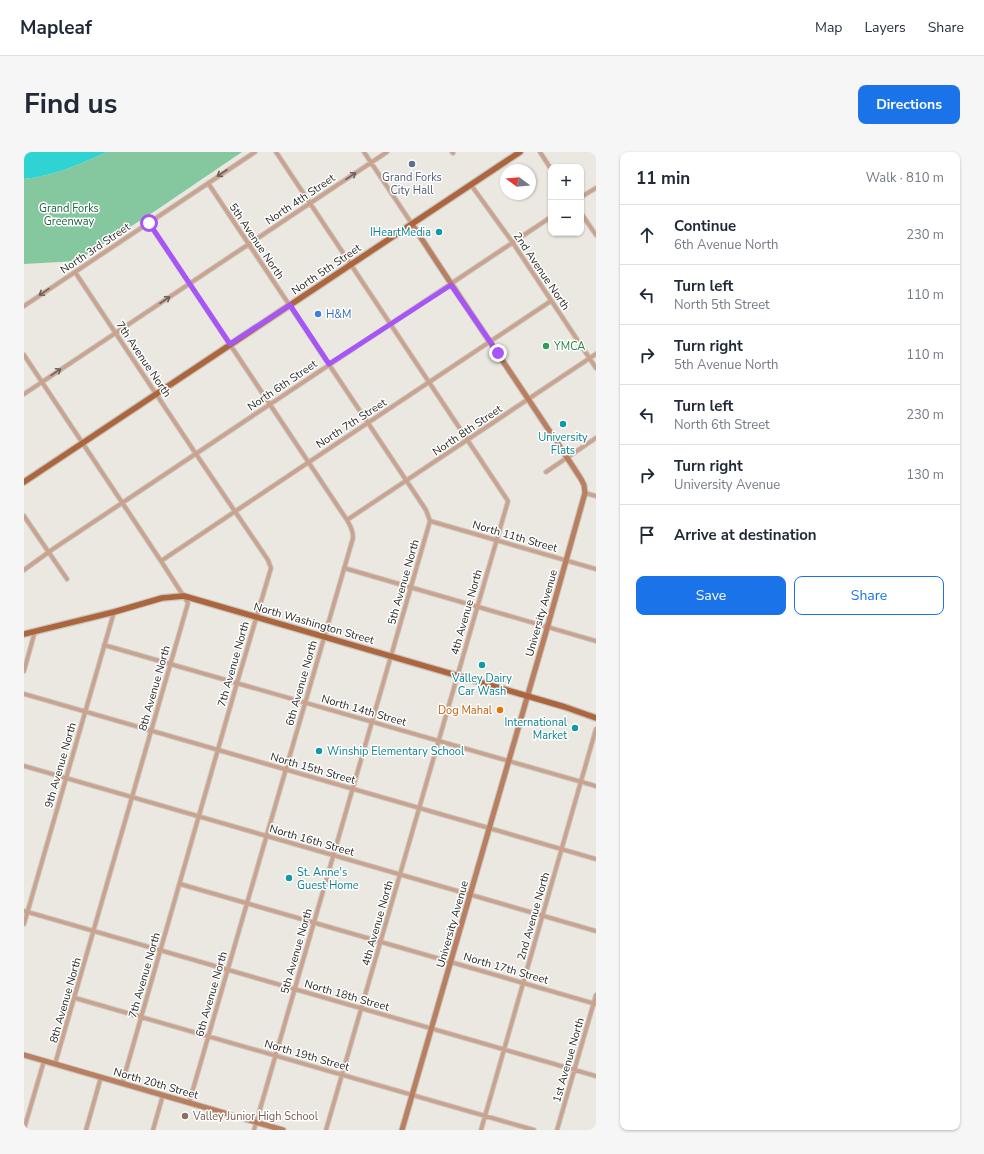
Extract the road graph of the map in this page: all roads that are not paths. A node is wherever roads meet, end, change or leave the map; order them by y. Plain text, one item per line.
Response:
1 (255, 152) edge
2 (276, 152) edge
3 (364, 152) edge
4 (387, 152) edge
5 (520, 152) edge
6 (540, 152) edge
7 (371, 162) junction
8 (548, 164) edge
9 (208, 183) junction
10 (471, 185) junction
11 (596, 188) edge
12 (584, 196) edge
13 (310, 203) junction
14 (584, 217) edge
15 (548, 219) edge
16 (149, 223) junction
17 (412, 224) junction
18 (596, 235) edge
19 (513, 243) junction
20 (249, 244) junction
21 (350, 264) junction
22 (75, 272) junction
23 (190, 284) junction
24 (451, 285) junction
25 (551, 301) junction
26 (290, 305) junction
27 (24, 306) edge
28 (390, 324) junction
29 (116, 333) junction
30 (490, 342) junction
31 (230, 344) junction
32 (596, 354) edge
33 (24, 355) edge
34 (590, 358) junction
35 (329, 364) junction
36 (596, 368) edge
37 (42, 382) junction
38 (429, 382) junction
39 (24, 394) edge
40 (157, 394) junction
41 (528, 399) junction
42 (270, 404) junction
43 (368, 423) junction
44 (596, 438) edge
45 (468, 440) junction
46 (83, 443) junction
47 (196, 454) junction
48 (568, 458) junction
49 (309, 462) junction
50 (546, 472) dead end
51 (407, 480) junction
52 (24, 482) edge
53 (585, 493) junction
54 (596, 496) edge
55 (122, 503) junction
56 (235, 512) junction
57 (24, 516) edge
58 (347, 520) junction
59 (430, 520) junction
60 (496, 540) junction
61 (49, 553) junction
62 (567, 560) junction
63 (162, 561) junction
64 (344, 568) junction
65 (596, 569) edge
66 (24, 570) edge
67 (67, 579) dead end
68 (411, 587) junction
69 (184, 596) junction
70 (477, 606) junction
71 (114, 612) junction
72 (257, 617) junction
73 (548, 627) junction
74 (35, 631) junction
75 (24, 634) edge
76 (324, 637) junction
77 (596, 641) edge
78 (104, 645) junction
79 (390, 656) junction
80 (171, 664) junction
81 (24, 671) edge
82 (457, 675) junction
83 (237, 683) junction
84 (24, 694) edge
85 (528, 696) junction
86 (305, 703) junction
87 (84, 711) junction
88 (596, 718) edge
89 (371, 722) junction
90 (596, 729) edge
91 (152, 731) junction
92 (438, 741) junction
93 (218, 750) junction
94 (509, 762) junction
95 (24, 766) edge
96 (286, 769) junction
97 (66, 778) junction
98 (581, 782) junction
99 (596, 786) edge
100 (352, 789) junction
101 (133, 797) junction
102 (419, 808) junction
103 (199, 816) junction
104 (490, 828) junction
105 (266, 836) junction
106 (562, 849) junction
107 (333, 856) junction
108 (596, 859) edge
109 (400, 874) junction
110 (180, 884) junction
111 (471, 895) junction
112 (247, 902) junction
113 (26, 911) edge
114 (543, 916) junction
115 (314, 923) junction
116 (24, 924) edge
117 (94, 931) junction
118 (596, 931) edge
119 (381, 941) junction
120 (160, 950) junction
121 (451, 962) junction
122 (228, 970) junction
123 (524, 982) junction
124 (295, 989) junction
125 (596, 995) edge
126 (75, 998) junction
127 (595, 1003) edge
128 (362, 1008) junction
129 (142, 1017) junction
130 (432, 1028) junction
131 (208, 1036) junction
132 (504, 1049) junction
133 (24, 1055) edge
134 (276, 1055) junction
135 (44, 1061) junction
136 (56, 1064) junction
137 (575, 1070) junction
138 (342, 1075) junction
139 (596, 1076) edge
140 (101, 1077) junction
141 (122, 1084) junction
142 (163, 1095) junction
143 (413, 1095) junction
144 (190, 1103) junction
145 (485, 1116) junction
146 (256, 1122) junction
147 (24, 1129) edge
148 (86, 1130) edge
149 (153, 1130) edge
150 (254, 1130) edge
151 (283, 1130) edge
152 (326, 1130) edge
153 (402, 1130) edge
154 (481, 1130) edge
155 (534, 1130) edge
156 (557, 1130) edge

1 -> 9 street, North 3rd Street
2 - 13 street, 4th Avenue North
3 - 7 street
4 - 7 street, North 4th Street
5 - 10 main road, North 5th Street
6 - 8 street
13 -> 7 street, North 4th Street
7 - 17 street
9 - 16 street, North 3rd Street
9 - 20 street, 5th Avenue North
10 - 17 main road, North 5th Street
10 - 19 street, 2nd Avenue North
11 - 12 street
13 - 20 street, North 4th Street
13 - 21 street, 4th Avenue North
14 - 18 street
15 - 19 street, North 6th Street
16 - 22 street, North 3rd Street
16 - 23 street, 6th Avenue North
17 - 21 main road, North 5th Street
17 - 24 street
19 - 24 street, North 6th Street
19 - 25 street, 2nd Avenue North
20 - 23 street, North 4th Street
20 - 26 street, 5th Avenue North
21 - 26 main road, North 5th Street
21 - 28 street, 4th Avenue North
22 -> 27 street, North 3rd Street
22 - 29 street, 7th Avenue North
29 -> 23 street, North 4th Street
23 - 31 street, 6th Avenue North
24 - 28 street, North 6th Street
24 - 30 street
25 - 30 street, North 7th Street
25 - 34 street, 2nd Avenue North
26 - 31 main road, North 5th Street
26 - 35 street, 5th Avenue North
28 - 35 street, North 6th Street
28 - 38 street, 4th Avenue North
37 -> 29 street, North 4th Street
29 - 40 street, 7th Avenue North
30 - 38 street, North 7th Street
30 - 41 street
31 - 40 main road, North 5th Street
31 - 42 street, 6th Avenue North
32 - 34 street, North 8th Street
33 - 37 street, 8th Avenue North
34 - 36 street, 2nd Avenue North
34 - 41 street, North 8th Street
35 - 42 street, North 6th Street
35 - 43 street, 5th Avenue North
37 - 39 street, North 4th Street
37 - 46 street, 8th Avenue North
38 - 43 street, North 7th Street
38 - 45 street, 4th Avenue North
40 - 46 main road, North 5th Street
40 - 47 street, 7th Avenue North
41 - 45 street, North 8th Street
41 - 48 street
42 - 47 street, North 6th Street
42 - 49 street, 6th Avenue North
43 - 49 street, North 7th Street
43 - 51 street, 5th Avenue North
44 - 48 street
45 - 51 street, North 8th Street
45 - 60 street, 4th Avenue North
46 - 52 main road, North 5th Street
46 - 55 street, 8th Avenue North
47 - 55 street, North 6th Street
47 - 56 street, 7th Avenue North
48 - 50 street
48 - 53 street
49 - 56 street, North 7th Street
49 - 58 street, 6th Avenue North
51 - 58 street, North 8th Street
51 - 59 street, 5th Avenue North
53 - 54 street
53 - 62 street, University Avenue
55 - 61 street, North 6th Street
55 - 63 street, 8th Avenue North
56 - 63 street, North 7th Street
56 - 72 street, 7th Avenue North
57 - 61 street
58 - 64 street, 6th Avenue North
59 - 60 street, North 11th Street
59 - 68 street, 5th Avenue North
60 - 62 street, North 11th Street
60 - 70 street, 4th Avenue North
61 - 66 street, North 6th Street
61 - 67 street
62 - 65 street, North 11th Street
62 - 73 street, University Avenue
63 - 69 street, 8th Avenue North
64 - 68 street
64 - 76 street, 6th Avenue North
68 - 70 street
68 - 79 street, 5th Avenue North
69 - 71 main road, North Washington Street
69 - 72 main road, North Washington Street
69 - 80 street, 8th Avenue North
70 - 73 street
70 - 82 street, 4th Avenue North
71 - 74 main road, North Washington Street
71 - 78 street, 9th Avenue North
72 - 76 main road, North Washington Street
72 - 83 street, 7th Avenue North
73 - 77 street
73 - 85 street, University Avenue
74 - 75 main road, North Washington Street
74 - 81 street
76 - 79 main road, North Washington Street
76 - 86 street, 6th Avenue North
78 - 80 street, North 14th Street
78 - 87 street, 9th Avenue North
79 - 82 main road, North Washington Street
79 - 89 street, 5th Avenue North
80 - 83 street, North 14th Street
80 - 91 street, 8th Avenue North
82 - 85 main road, North Washington Street
82 - 92 street, 4th Avenue North
83 - 86 street, North 14th Street
83 - 93 street, 7th Avenue North
84 - 87 street, North 15th Street
85 - 88 main road, North Washington Street
85 - 94 street, University Avenue
86 - 89 street, North 14th Street
86 - 96 street, 6th Avenue North
87 - 91 street, North 15th Street
87 - 97 street, 9th Avenue North
89 - 92 street, North 14th Street
89 - 100 street, 5th Avenue North
90 - 98 street, 2nd Avenue North
91 - 93 street, North 15th Street
91 - 101 street, 8th Avenue North
92 - 94 street, North 14th Street
92 - 102 street, 4th Avenue North
93 - 96 street, North 15th Street
93 - 103 street, 7th Avenue North
94 - 98 street, North 14th Street
94 - 104 street, University Avenue
95 - 97 street, North 16th Street
96 - 100 street, North 15th Street
96 - 105 street, 6th Avenue North
97 - 101 street, North 16th Street
97 - 113 street, 9th Avenue North
98 - 99 street, North 14th Street
98 - 106 street, 2nd Avenue North
100 - 102 street, North 15th Street
100 - 107 street, 5th Avenue North
101 - 103 street, North 16th Street
101 - 117 street, 8th Avenue North
102 - 104 street, North 15th Street
102 - 109 street, 4th Avenue North
103 - 105 street, North 16th Street
103 - 110 street, 7th Avenue North
104 - 106 street, North 15th Street
104 - 111 street, University Avenue
105 - 107 street, North 16th Street
105 - 112 street, 6th Avenue North
106 - 108 street, North 15th Street
106 - 114 street, 2nd Avenue North
107 - 109 street, North 16th Street
107 - 115 street, 5th Avenue North
109 - 111 street, North 16th Street
109 - 119 street, 4th Avenue North
110 - 112 street, North 17th Street
110 - 120 street, 7th Avenue North
111 - 114 street, North 16th Street
111 - 121 street, University Avenue
112 - 115 street, North 17th Street
112 - 122 street, 6th Avenue North
113 - 116 street, 9th Avenue North
113 - 117 street, North 18th Street
114 - 118 street, North 16th Street
114 - 123 street, 2nd Avenue North
115 - 119 street, North 17th Street
115 - 124 street, 5th Avenue North
117 - 120 street, North 18th Street
117 - 126 street, 8th Avenue North
119 - 121 street, North 17th Street
119 - 128 street, 4th Avenue North
120 - 122 street, North 18th Street
120 - 129 street, 7th Avenue North
121 - 123 street, North 17th Street
121 - 130 street, University Avenue
122 - 124 street, North 18th Street
122 - 131 street, 6th Avenue North
123 - 127 street, North 17th Street
123 - 132 street, 2nd Avenue North
124 - 128 street, North 18th Street
124 - 134 street, 5th Avenue North
125 - 127 street, 1st Avenue North
126 - 129 street, North 19th Street
126 - 136 street, 8th Avenue North
127 - 137 street, 1st Avenue North
128 - 130 street, North 18th Street
128 - 138 street, 4th Avenue North
129 - 131 street, North 19th Street
129 - 141 street, 7th Avenue North
130 - 132 street, North 18th Street
130 - 143 street, University Avenue
131 - 134 street, North 19th Street
131 - 144 street, 6th Avenue North
132 - 137 street, North 18th Street
132 - 145 street, 2nd Avenue North
133 - 135 street, North 20th Street
134 - 138 street, North 19th Street
134 - 146 street, 5th Avenue North
135 - 136 street, North 20th Street
135 - 147 street
136 - 140 street, North 20th Street
137 - 139 street, North 18th Street
137 - 156 street, 1st Avenue North
138 - 143 street, North 19th Street
138 - 152 street, 4th Avenue North
140 - 141 street, North 20th Street
140 - 148 street
141 - 142 street, North 20th Street
142 - 144 street, North 20th Street
142 - 149 street
143 - 145 street, North 19th Street
143 - 153 street, University Avenue
144 - 146 street, North 20th Street
145 - 154 street, 2nd Avenue North
145 - 155 street, North 19th Street
146 - 150 street, 5th Avenue North
146 - 151 street, North 20th Street

